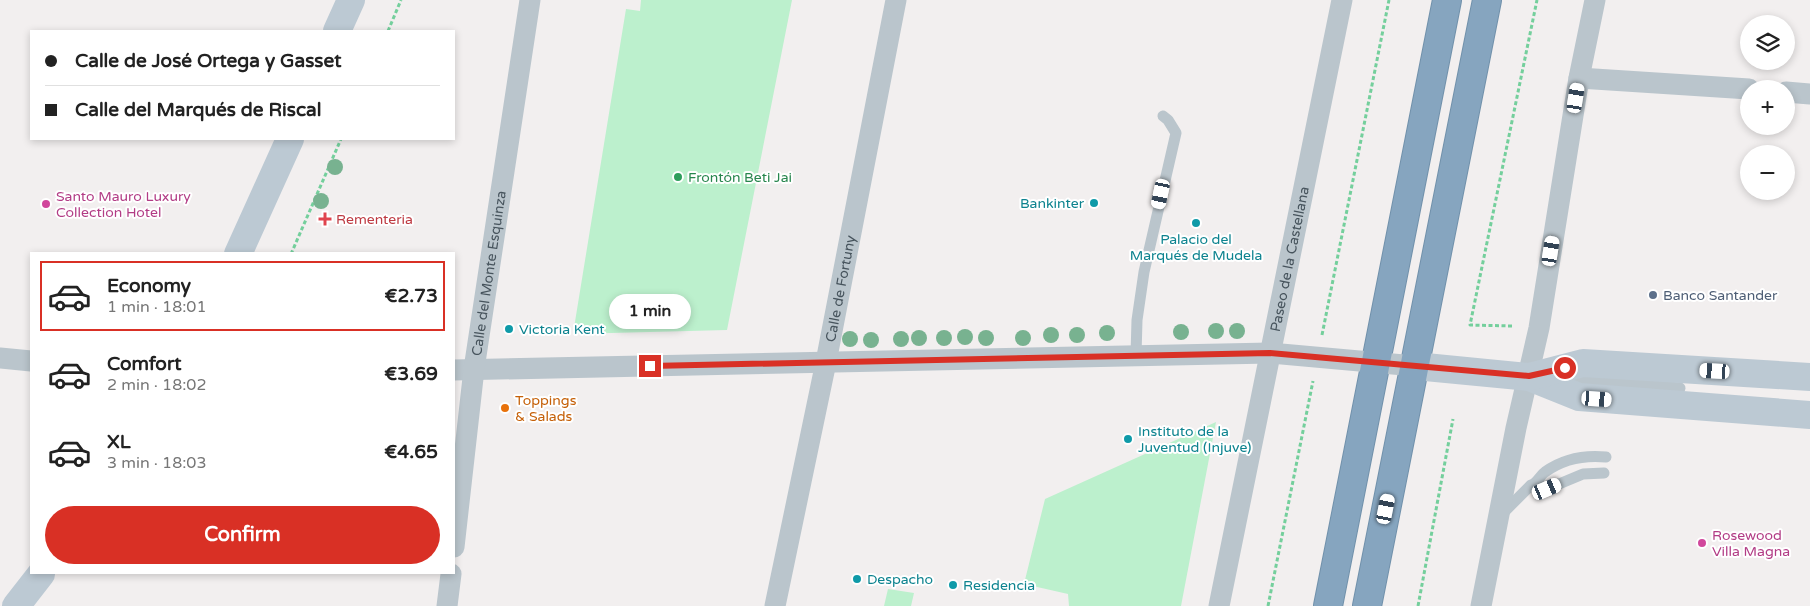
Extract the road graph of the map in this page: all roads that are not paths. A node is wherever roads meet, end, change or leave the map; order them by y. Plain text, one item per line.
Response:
1 (351, 0) edge
2 (530, 0) edge
3 (896, 0) edge
4 (1342, 0) edge
5 (1447, 0) edge
6 (1487, 0) edge
7 (1595, 0) edge
8 (337, 30) edge
9 (1579, 78) junction
10 (1740, 89) edge
11 (1795, 93) edge
12 (1810, 94) edge
13 (1163, 116) dead end
14 (290, 140) edge
15 (239, 252) edge
16 (1270, 353) junction
17 (1136, 355) junction
18 (0, 358) edge
19 (30, 361) edge
20 (826, 362) junction
21 (1377, 363) junction
22 (1415, 366) junction
23 (464, 369) edge
24 (1529, 376) junction
25 (1810, 377) edge
26 (1680, 388) dead end
27 (1806, 411) edge
28 (1606, 457) dead end
29 (1604, 473) dead end
30 (1535, 484) junction
31 (1499, 518) junction
32 (455, 529) edge
33 (41, 574) edge
34 (451, 574) edge
35 (16, 606) edge
36 (447, 606) edge
37 (775, 606) edge
38 (1219, 606) edge
39 (1328, 606) edge
40 (1367, 606) edge
41 (1481, 606) edge

1 - 8 street
2 - 23 street, Calle del Monte Esquinza
3 - 20 street, Calle de Fortuny
4 - 16 street, Paseo de la Castellana
5 - 21 highway
6 - 22 highway
7 - 9 street
9 - 10 street
9 - 24 street
11 - 12 street
13 - 17 lane
14 - 15 street
16 - 17 street
16 - 21 street
16 - 38 street, Paseo de la Castellana
17 - 20 street
18 - 19 street
20 - 23 street
20 - 37 street, Calle de Fortuny
21 - 22 street
21 - 39 highway
22 - 24 street
22 - 40 highway
23 - 32 street, Calle del Monte Esquinza
24 - 25 street
24 - 26 lane
24 - 27 street
24 - 31 street
28 - 30 lane
29 - 30 lane
30 - 31 lane
31 - 41 street
33 - 35 street
34 - 36 street

